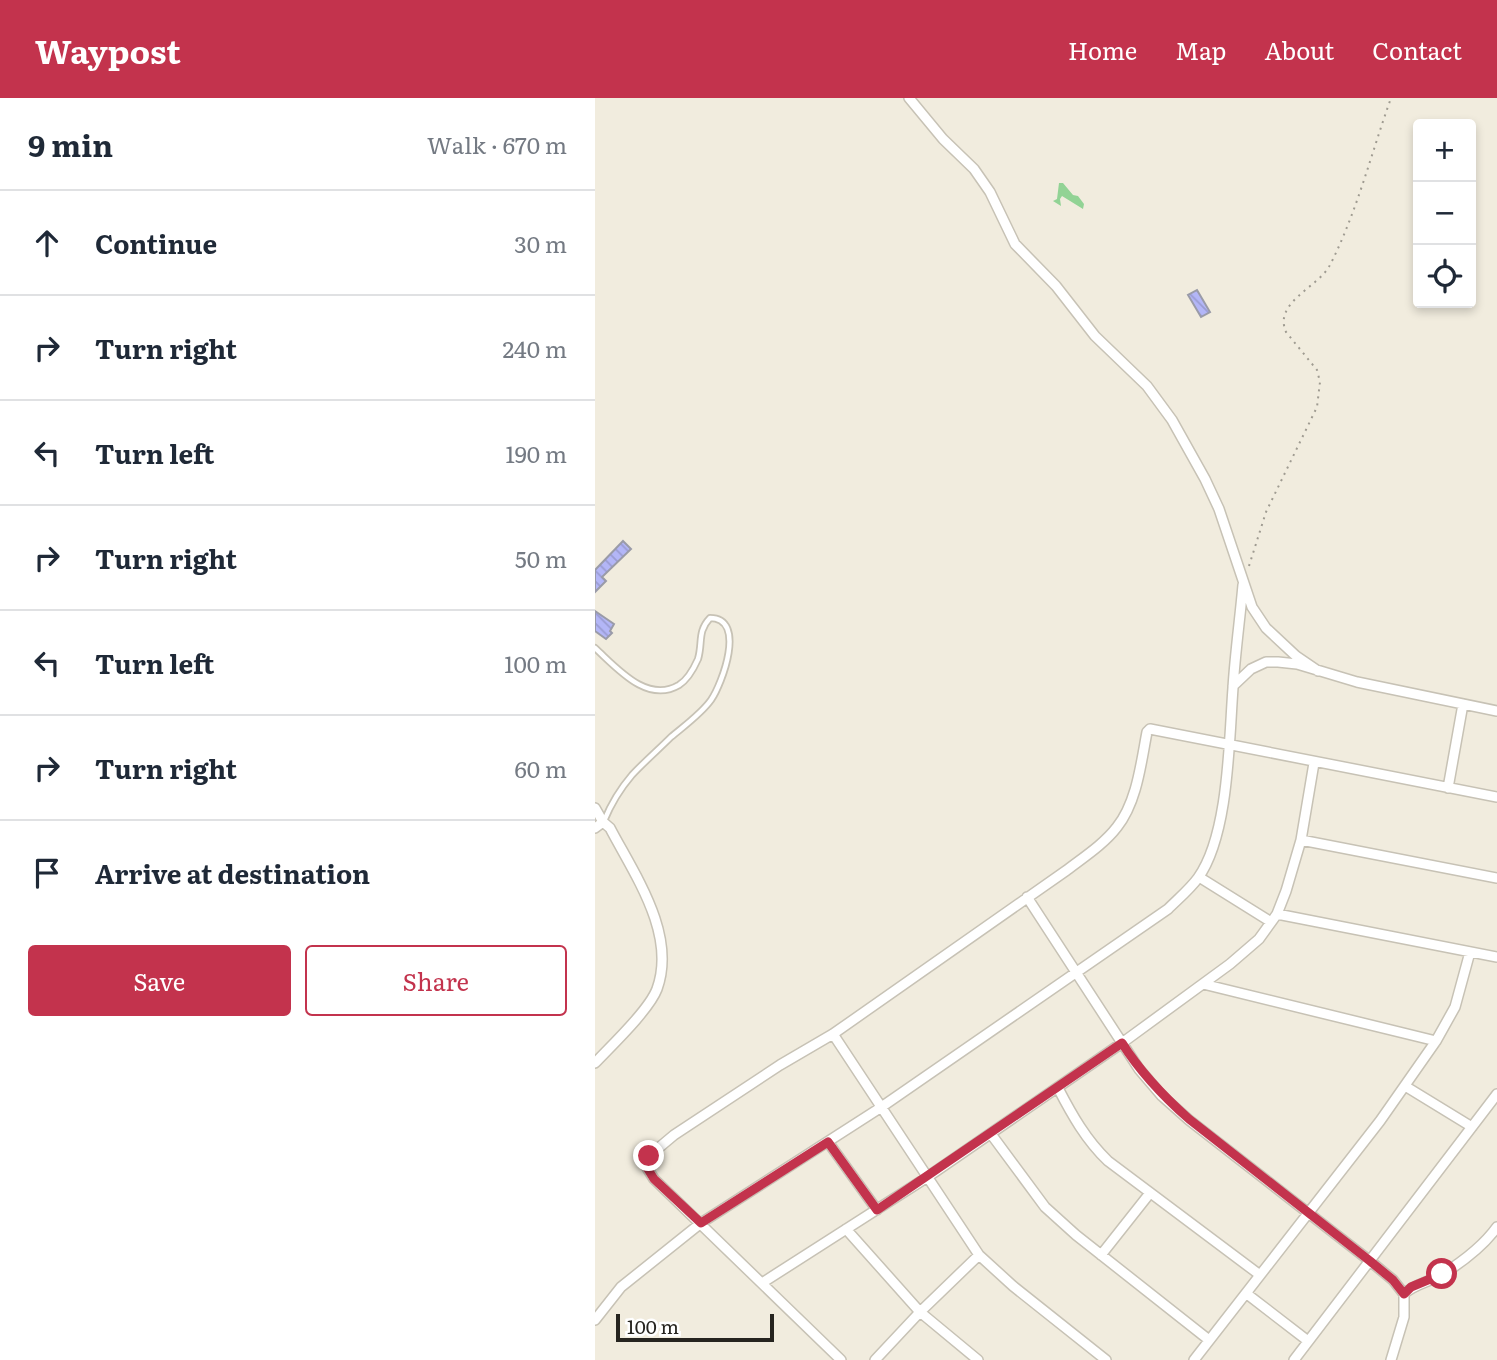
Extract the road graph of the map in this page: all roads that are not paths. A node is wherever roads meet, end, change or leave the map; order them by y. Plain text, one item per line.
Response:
1 (909, 98) edge
2 (1243, 585) junction
3 (595, 648) edge
4 (1318, 671) junction
5 (1233, 686) junction
6 (1463, 704) junction
7 (1497, 711) edge
8 (1230, 745) junction
9 (1314, 763) junction
10 (1448, 788) junction
11 (1497, 797) edge
12 (595, 808) edge
13 (599, 825) edge
14 (1301, 840) junction
15 (1199, 877) junction
16 (1497, 878) edge
17 (1027, 897) junction
18 (1274, 918) junction
19 (1470, 952) junction
20 (1497, 957) edge
21 (1075, 973) junction
22 (1203, 984) junction
23 (833, 1034) junction
24 (1436, 1041) junction
25 (1122, 1043) junction
26 (595, 1063) edge
27 (1405, 1086) junction
28 (1058, 1088) junction
29 (1497, 1094) edge
30 (880, 1108) junction
31 (1472, 1127) junction
32 (991, 1134) junction
33 (828, 1142) junction
34 (926, 1178) junction
35 (1150, 1193) junction
36 (877, 1210) junction
37 (1309, 1213) junction
38 (701, 1223) junction
39 (1497, 1227) edge
40 (846, 1229) junction
41 (979, 1255) junction
42 (1101, 1255) junction
43 (1370, 1261) junction
44 (1260, 1275) junction
45 (762, 1283) junction
46 (1247, 1294) junction
47 (1404, 1294) junction
48 (920, 1312) junction
49 (595, 1320) edge
50 (1209, 1340) junction
51 (1308, 1341) junction
52 (1095, 1356) edge
53 (841, 1360) edge
54 (875, 1360) edge
55 (978, 1360) edge
56 (1106, 1360) edge
57 (1193, 1360) edge
58 (1294, 1360) edge
59 (1391, 1360) edge

1 - 2 street
2 - 4 street
2 - 5 street
3 - 13 lane
4 - 5 street
4 - 6 street
5 - 8 street
6 - 7 street
6 - 10 street
8 - 9 street
8 - 15 street
8 - 17 street
9 - 10 street
9 - 14 street
10 - 11 street
12 - 13 street
13 - 26 street
14 - 16 street
14 - 18 street
15 - 18 street
15 - 21 street
17 - 21 street
17 - 23 street
18 - 19 street
18 - 22 street
19 - 20 street
19 - 24 street
21 - 25 street
21 - 30 street
22 - 24 street
22 - 25 street
23 - 30 street
23 - 38 street
24 - 27 street
25 - 28 street
25 - 37 street
27 - 31 street
27 - 37 street
28 - 32 street
28 - 35 street
29 - 31 street
30 - 33 street
30 - 34 street
31 - 43 street
32 - 34 street
32 - 42 street
33 - 36 street
33 - 38 street
34 - 36 street
34 - 41 street
35 - 42 street
35 - 44 street
36 - 40 street
37 - 43 street
37 - 44 street
38 - 45 street
38 - 49 street
39 - 47 street
40 - 45 street
40 - 48 street
41 - 48 street
41 - 52 street
42 - 50 street
43 - 47 street
43 - 51 street
44 - 46 street
45 - 53 street
46 - 50 street
46 - 51 street
47 - 59 street
48 - 54 street
48 - 55 street
50 - 57 street
51 - 58 street
52 - 56 street

